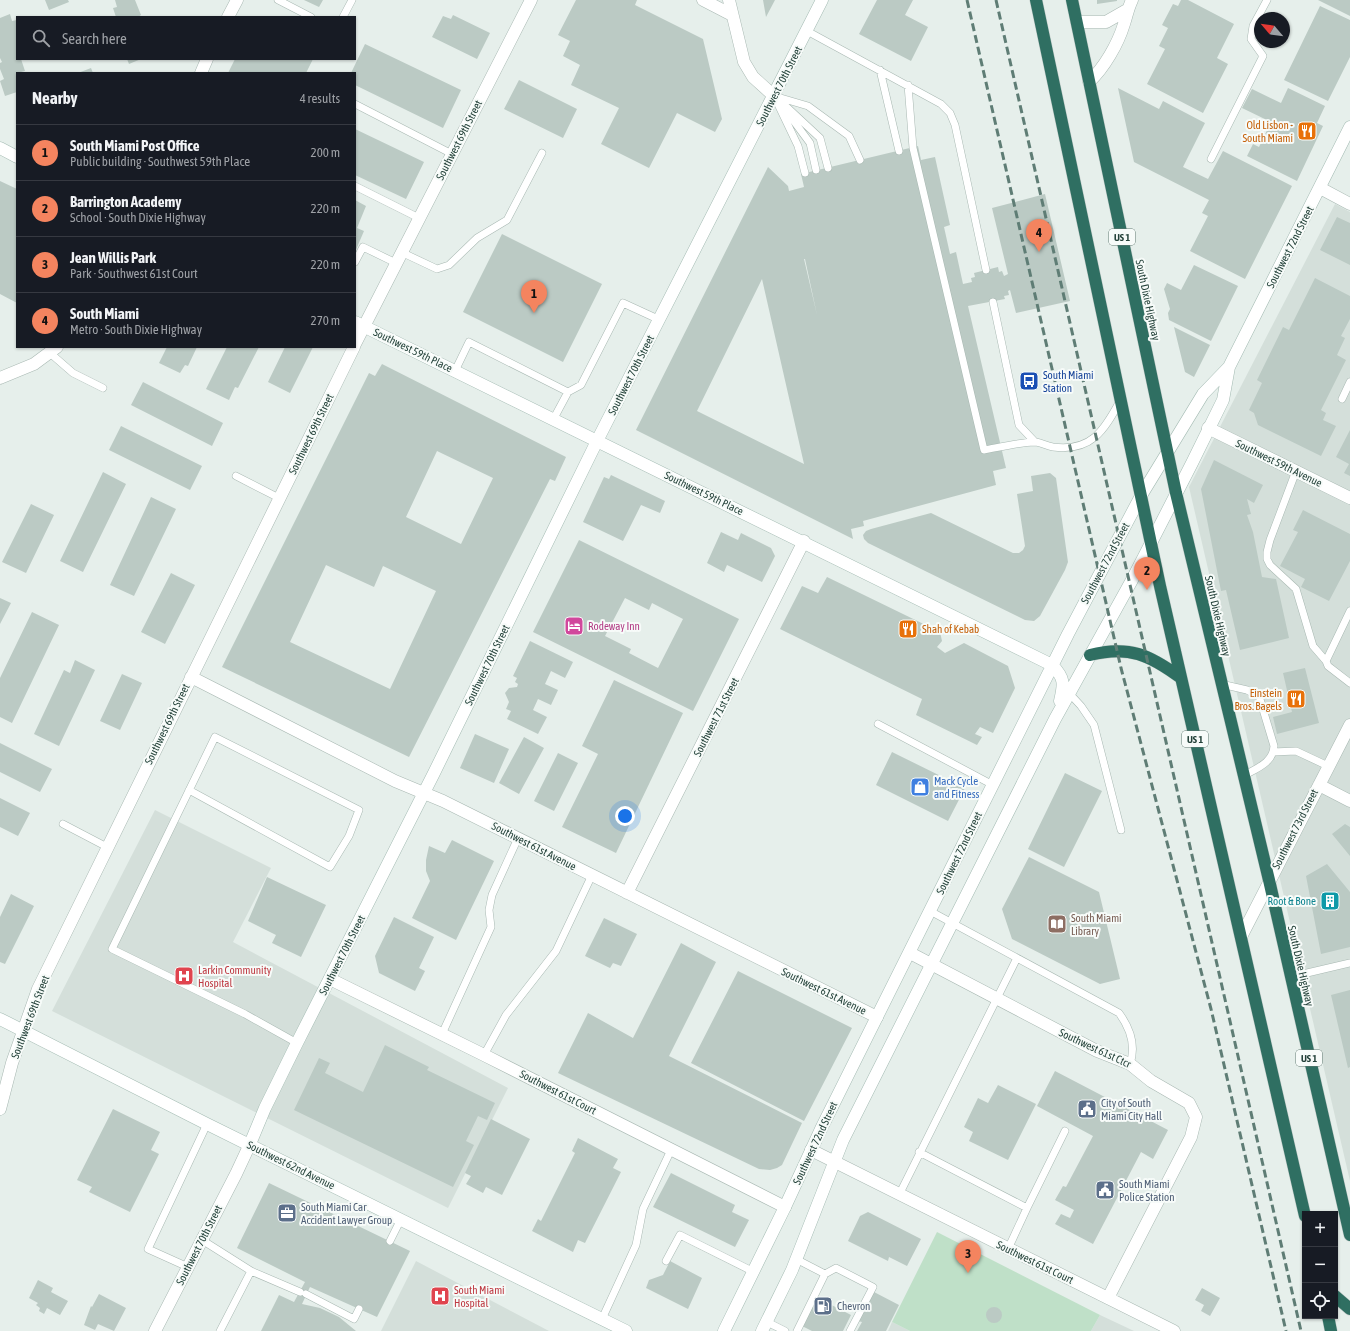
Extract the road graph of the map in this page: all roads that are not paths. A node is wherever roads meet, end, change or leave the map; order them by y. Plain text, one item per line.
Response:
1 (237, 0) edge
2 (278, 0) edge
3 (352, 0) edge
4 (531, 0) edge
5 (703, 0) edge
6 (729, 0) edge
7 (822, 0) edge
8 (1036, 0) edge
9 (1072, 0) edge
10 (1267, 0) edge
11 (1129, 5) edge
12 (308, 15) edge
13 (732, 15) junction
14 (229, 16) edge
15 (344, 16) edge
16 (1077, 22) junction
17 (807, 31) junction
18 (207, 60) edge
19 (880, 70) junction
20 (201, 72) edge
21 (1089, 82) junction
22 (908, 85) junction
23 (774, 96) junction
24 (356, 105) edge
25 (1350, 126) edge
26 (0, 148) edge
27 (899, 151) dead end
28 (542, 153) dead end
29 (452, 154) junction
30 (16, 156) edge
31 (1211, 159) dead end
32 (860, 160) dead end
33 (828, 168) dead end
34 (816, 170) dead end
35 (805, 173) dead end
36 (356, 186) edge
37 (1320, 188) junction
38 (1350, 204) edge
39 (419, 218) junction
40 (399, 257) junction
41 (356, 260) edge
42 (986, 270) dead end
43 (993, 302) dead end
44 (660, 320) junction
45 (359, 324) edge
46 (356, 339) edge
47 (354, 348) edge
48 (53, 350) edge
49 (1228, 367) junction
50 (455, 371) junction
51 (0, 378) edge
52 (1350, 382) edge
53 (103, 388) dead end
54 (568, 392) junction
55 (1342, 399) dead end
56 (1120, 401) junction
57 (553, 420) junction
58 (1208, 428) junction
59 (597, 441) junction
60 (1035, 442) junction
61 (1168, 452) junction
62 (1296, 471) junction
63 (236, 476) dead end
64 (1176, 493) junction
65 (1142, 494) junction
66 (279, 498) junction
67 (1350, 498) edge
68 (804, 541) junction
69 (1151, 542) junction
70 (1350, 611) edge
71 (1090, 655) junction
72 (1326, 661) junction
73 (1052, 665) junction
74 (191, 677) junction
75 (1181, 678) junction
76 (1350, 682) edge
77 (1221, 684) junction
78 (1069, 693) junction
79 (1055, 719) junction
80 (878, 724) dead end
81 (1350, 725) edge
82 (1273, 752) junction
83 (1328, 766) junction
84 (1243, 776) junction
85 (993, 785) junction
86 (1318, 785) junction
87 (189, 790) junction
88 (424, 792) junction
89 (1350, 800) edge
90 (64, 824) dead end
91 (1121, 830) dead end
92 (518, 838) junction
93 (107, 847) junction
94 (592, 875) junction
95 (1269, 880) junction
96 (627, 893) junction
97 (930, 912) junction
98 (952, 923) junction
99 (1242, 935) junction
100 (910, 953) junction
101 (1017, 958) junction
102 (1350, 963) edge
103 (931, 964) junction
104 (1290, 978) junction
105 (330, 979) junction
106 (997, 998) junction
107 (877, 1017) junction
108 (0, 1019) edge
109 (23, 1030) junction
110 (442, 1034) junction
111 (297, 1043) junction
112 (484, 1055) junction
113 (1130, 1064) junction
114 (0, 1109) edge
115 (207, 1124) junction
116 (1065, 1131) dead end
117 (250, 1144) junction
118 (671, 1150) junction
119 (811, 1150) junction
120 (919, 1152) junction
121 (834, 1163) junction
122 (899, 1195) junction
123 (785, 1207) junction
124 (1027, 1208) junction
125 (1304, 1211) edge
126 (401, 1219) junction
127 (1350, 1235) edge
128 (202, 1240) junction
129 (390, 1241) dead end
130 (1008, 1249) junction
131 (796, 1259) junction
132 (666, 1261) dead end
133 (188, 1267) junction
134 (251, 1271) junction
135 (754, 1272) junction
136 (826, 1274) junction
137 (1108, 1298) junction
138 (1338, 1299) edge
139 (359, 1309) dead end
140 (1350, 1310) edge
141 (354, 1318) junction
142 (602, 1319) junction
143 (1329, 1319) edge
144 (350, 1326) dead end
145 (765, 1326) edge
146 (155, 1331) edge
147 (220, 1331) edge
148 (626, 1331) edge
149 (724, 1331) edge
150 (785, 1331) edge
151 (797, 1331) edge
152 (850, 1331) edge
153 (1172, 1331) edge
154 (1331, 1331) edge

1 - 14 street
2 - 12 lane
3 - 15 lane
4 - 29 street, Southwest 69th Street
5 - 13 street
6 - 13 street
7 - 17 street, Southwest 70th Street
8 - 56 highway, US 1
9 - 16 highway, South Dixie Highway / US 1
10 - 31 lane
11 - 16 street
11 - 21 street
13 - 23 street
16 - 21 highway, South Dixie Highway / US 1
17 - 19 lane
17 - 23 street, Southwest 70th Street
18 - 20 street
19 - 22 lane
19 - 27 lane
21 - 61 highway, South Dixie Highway / US 1
22 - 42 lane
22 - 60 lane
23 - 32 lane
23 - 33 lane
23 - 34 lane
23 - 35 lane
23 - 44 street, Southwest 70th Street
24 - 29 lane
25 - 37 street, Southwest 72nd Street
26 - 30 street
28 - 40 lane
29 - 39 street, Southwest 69th Street
36 - 39 lane
37 - 38 street
37 - 49 street, Southwest 72nd Street
39 - 40 street, Southwest 69th Street
40 - 41 lane
40 - 45 street, Southwest 69th Street
43 - 60 lane
44 - 54 lane
44 - 59 street, Southwest 70th Street
45 - 46 street, Southwest 69th Street
45 - 50 street, Southwest 59th Place
47 - 66 street, Southwest 69th Street
48 - 51 street
48 - 53 lane
49 - 58 street, Southwest 72nd Street
49 - 61 street, Southwest 72nd Street
50 - 54 lane
50 - 57 street, Southwest 59th Place
52 - 55 lane
54 - 57 lane
56 - 60 lane
56 - 65 highway, US 1
57 - 59 street, Southwest 59th Place
58 - 62 street, Southwest 59th Avenue
58 - 64 street, Southwest 72nd Street
59 - 68 street, Southwest 59th Place
59 - 88 street, Southwest 70th Street
61 - 64 highway, South Dixie Highway / US 1
61 - 65 street, Southwest 72nd Street
62 - 67 street, Southwest 59th Avenue
62 - 72 lane
63 - 66 lane
64 - 69 street, Southwest 72nd Street
64 - 77 highway, South Dixie Highway / US 1
65 - 69 highway, US 1
65 - 73 street, Southwest 72nd Street
66 - 74 street, Southwest 69th Street
68 - 73 street, Southwest 59th Place
68 - 96 street, Southwest 71st Street
69 - 71 street, Southwest 72nd Street
69 - 75 highway, US 1
70 - 72 lane
71 - 75 highway
71 - 78 street, Southwest 72nd Street
72 - 76 lane
73 - 79 street
73 - 85 street, Southwest 72nd Street
74 - 88 street, Southwest 61st Avenue
74 - 93 street, Southwest 69th Street
75 - 99 highway, US 1
77 - 82 lane
77 - 84 highway, South Dixie Highway / US 1
78 - 79 street, Southwest 72nd Street
78 - 91 lane
79 - 98 street, Southwest 72nd Street
80 - 85 lane
81 - 83 street, Southwest 73rd Street
82 - 83 lane
82 - 84 lane
83 - 86 street, Southwest 73rd Street
84 - 95 highway, South Dixie Highway / US 1
85 - 97 street, Southwest 72nd Street
86 - 89 street
86 - 95 street, Southwest 73rd Street
87 - 87 lane
87 - 111 lane
88 - 92 street, Southwest 61st Avenue
88 - 105 street, Southwest 70th Street
90 - 93 lane
92 - 94 street, Southwest 61st Avenue
92 - 110 lane
93 - 109 street, Southwest 69th Street
94 - 96 street, Southwest 61st Avenue
94 - 112 lane
95 - 99 street, Southwest 73rd Street
95 - 104 highway, South Dixie Highway / US 1
96 - 107 street, Southwest 61st Avenue
97 - 98 lane
97 - 100 street, Southwest 72nd Street
98 - 101 lane
98 - 103 street, Southwest 72nd Street
99 - 125 highway, US 1
100 - 103 street, Southwest 61st Ctcr
100 - 107 street, Southwest 72nd Street
101 - 106 lane
101 - 113 lane
102 - 104 lane
103 - 106 street, Southwest 61st Ctcr
103 - 121 street, Southwest 72nd Street
104 - 127 highway, South Dixie Highway / US 1
105 - 110 street, Southwest 61st Court
105 - 111 street, Southwest 70th Street
106 - 113 street, Southwest 61st Ctcr
106 - 120 lane
107 - 119 street, Southwest 72nd Street
108 - 109 street, Southwest 62nd Avenue
109 - 114 street, Southwest 69th Street
109 - 115 street, Southwest 62nd Avenue
110 - 112 street, Southwest 61st Court
111 - 117 street, Southwest 70th Street
112 - 118 street, Southwest 61st Court
113 - 137 street, Southwest 61st Ctcr
115 - 117 street, Southwest 62nd Avenue
115 - 133 lane
116 - 124 lane
117 - 126 street, Southwest 62nd Avenue
117 - 128 street, Southwest 70th Street
118 - 123 street, Southwest 61st Court
118 - 142 lane
119 - 121 street, Southwest 61st Court
119 - 123 street, Southwest 72nd Street
120 - 122 lane
120 - 124 lane
121 - 122 street, Southwest 61st Court
121 - 131 street, Southwest 72nd Street
122 - 130 street, Southwest 61st Court
123 - 135 street, Southwest 72nd Street
124 - 130 lane
126 - 129 lane
126 - 142 street, Southwest 62nd Avenue
128 - 133 street, Southwest 70th Street
128 - 134 lane
130 - 137 street, Southwest 61st Court
131 - 136 lane
131 - 145 street, Southwest 72nd Street
132 - 135 lane
133 - 146 street, Southwest 70th Street
134 - 141 lane
134 - 147 lane
135 - 149 street, Southwest 72nd Street
136 - 151 lane
136 - 152 lane
137 - 153 street, Southwest 61st Court
138 - 140 highway
139 - 141 lane
141 - 144 lane
142 - 148 street, Southwest 62nd Avenue
143 - 154 highway
145 - 150 lane

